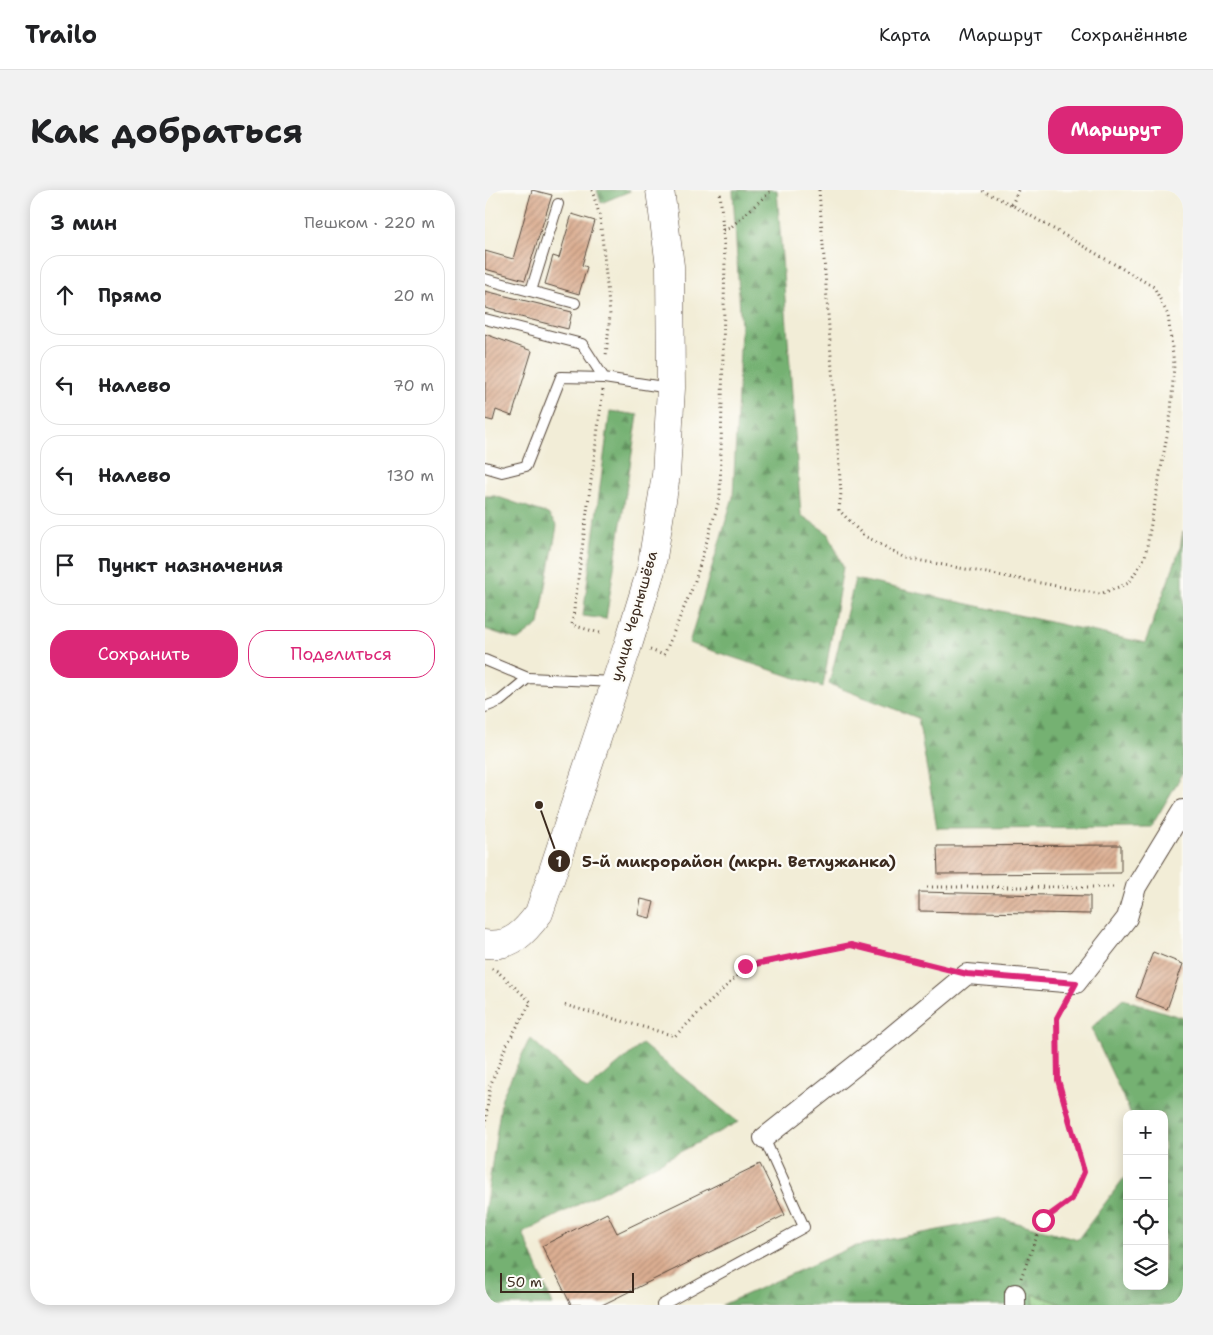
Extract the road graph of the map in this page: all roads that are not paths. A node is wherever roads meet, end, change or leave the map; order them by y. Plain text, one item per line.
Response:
1 (660, 190) edge
2 (557, 204) dead end
3 (485, 279) edge
4 (531, 291) junction
5 (575, 303) dead end
6 (485, 319) edge
7 (604, 378) junction
8 (671, 388) junction
9 (485, 467) edge
10 (485, 660) edge
11 (528, 678) junction
12 (615, 682) junction
13 (485, 707) edge
14 (1183, 810) edge
15 (488, 951) edge
16 (763, 1138) joint
17 (663, 1305) edge

1 - 8 street, улица Чернышёва
2 - 4 lane
3 - 4 lane
4 - 5 lane
6 - 7 lane
7 - 8 lane
7 - 9 lane
8 - 12 street, улица Чернышёва
10 - 11 lane
11 - 12 lane
11 - 13 lane
12 - 15 street, улица Чернышёва
14 - 16 street
16 - 17 lane

